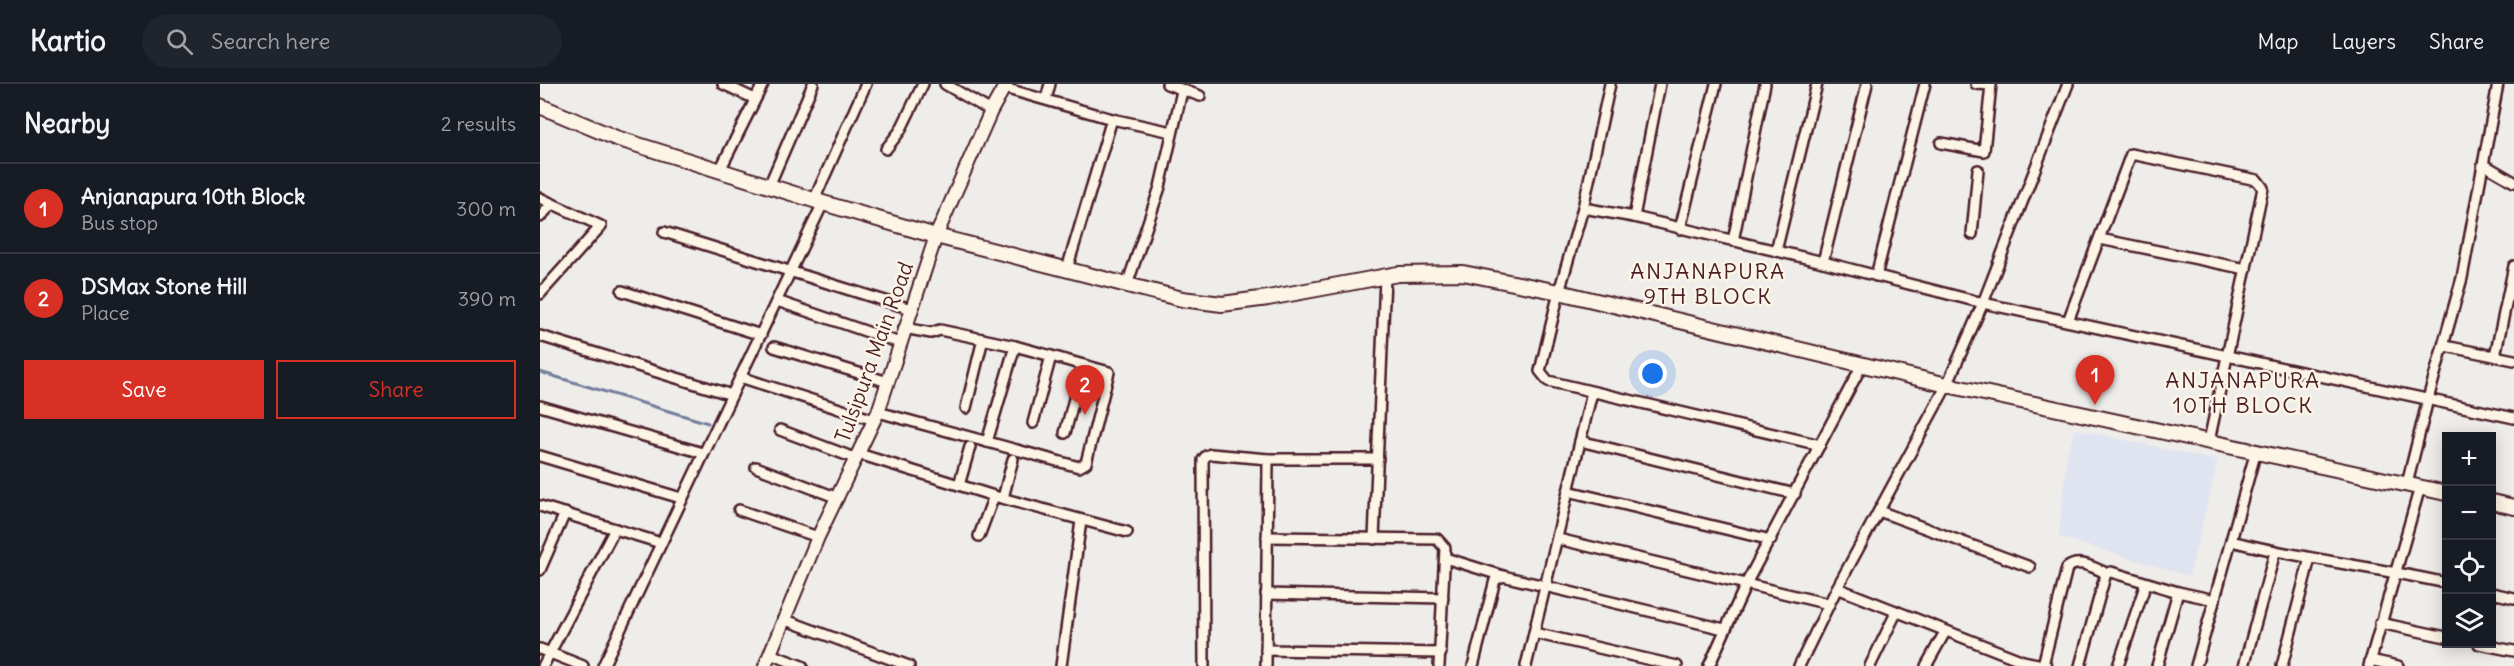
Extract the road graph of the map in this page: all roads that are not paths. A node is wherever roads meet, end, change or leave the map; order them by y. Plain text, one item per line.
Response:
1 (723, 84) edge
2 (763, 84) edge
3 (813, 84) edge
4 (866, 84) edge
5 (924, 84) edge
6 (945, 84) edge
7 (1050, 84) edge
8 (1167, 84) edge
9 (1610, 84) edge
10 (1660, 84) edge
11 (1716, 84) edge
12 (1765, 84) edge
13 (1816, 84) edge
14 (1868, 84) edge
15 (1925, 84) edge
16 (1976, 84) edge
17 (2068, 84) edge
18 (2498, 84) edge
19 (1005, 86) edge
20 (1182, 91) junction
21 (1200, 96) dead end
22 (755, 99) junction
23 (1046, 99) junction
24 (540, 106) edge
25 (991, 111) junction
26 (1112, 118) junction
27 (1172, 132) junction
28 (1941, 143) dead end
29 (886, 149) dead end
30 (2483, 164) junction
31 (720, 170) junction
32 (1978, 170) dead end
33 (2514, 182) edge
34 (769, 186) junction
35 (540, 198) edge
36 (818, 201) junction
37 (552, 204) junction
38 (1583, 208) junction
39 (540, 217) edge
40 (1634, 218) junction
41 (1680, 229) junction
42 (664, 232) dead end
43 (1972, 234) dead end
44 (936, 236) junction
45 (2100, 239) junction
46 (1733, 241) junction
47 (1776, 251) junction
48 (1823, 262) junction
49 (2514, 266) edge
50 (1067, 269) junction
51 (2246, 269) junction
52 (790, 273) junction
53 (1876, 276) junction
54 (1385, 277) junction
55 (1127, 285) junction
56 (622, 291) dead end
57 (1559, 292) junction
58 (540, 294) edge
59 (777, 301) junction
60 (1983, 303) junction
61 (910, 309) junction
62 (2068, 321) junction
63 (904, 328) junction
64 (761, 335) junction
65 (540, 336) edge
66 (983, 339) junction
67 (900, 343) junction
68 (1015, 345) junction
69 (2445, 345) junction
70 (774, 346) dead end
71 (1051, 356) junction
72 (2495, 356) junction
73 (2228, 357) junction
74 (2514, 360) edge
75 (1083, 365) junction
76 (1862, 365) junction
77 (740, 377) junction
78 (888, 382) junction
79 (1947, 385) junction
80 (1592, 392) junction
81 (732, 395) junction
82 (2428, 399) junction
83 (540, 406) edge
84 (966, 408) dead end
85 (876, 416) junction
86 (2514, 418) edge
87 (1033, 423) dead end
88 (780, 430) dead end
89 (1065, 433) dead end
90 (1580, 441) junction
91 (2209, 441) junction
92 (987, 442) junction
93 (1820, 445) junction
94 (970, 447) dead end
95 (2256, 451) junction
96 (703, 453) junction
97 (540, 456) edge
98 (858, 456) junction
99 (1013, 459) dead end
100 (1268, 459) junction
101 (1378, 459) junction
102 (756, 467) dead end
103 (959, 485) junction
104 (2414, 485) junction
105 (1568, 491) junction
106 (2442, 492) edge
107 (1795, 494) junction
108 (998, 497) junction
109 (681, 498) junction
110 (838, 498) junction
111 (2496, 503) edge
112 (540, 506) edge
113 (2514, 507) edge
114 (739, 510) dead end
115 (1879, 511) junction
116 (565, 513) junction
117 (1081, 520) junction
118 (615, 529) junction
119 (1126, 532) dead end
120 (979, 536) dead end
121 (819, 537) junction
122 (1267, 537) junction
123 (1374, 539) junction
124 (1558, 539) junction
125 (1771, 540) junction
126 (2231, 541) junction
127 (661, 543) junction
128 (2276, 552) junction
129 (1445, 558) junction
130 (2310, 558) junction
131 (2030, 567) dead end
132 (540, 570) edge
133 (2395, 572) junction
134 (2106, 573) junction
135 (1503, 576) junction
136 (1747, 582) junction
137 (2442, 582) edge
138 (2146, 583) junction
139 (1546, 585) junction
140 (1837, 588) junction
141 (2178, 592) junction
142 (1266, 594) junction
143 (2496, 594) edge
144 (1443, 598) junction
145 (2514, 598) edge
146 (2215, 600) junction
147 (1829, 604) junction
148 (1896, 613) junction
149 (783, 619) junction
150 (2380, 622) junction
151 (1724, 628) junction
152 (1946, 632) junction
153 (1534, 633) junction
154 (2442, 636) edge
155 (2496, 647) edge
156 (1266, 650) junction
157 (544, 651) edge
158 (2514, 651) edge
159 (1441, 652) junction
160 (2006, 655) junction
161 (767, 660) edge
162 (2369, 663) edge
163 (2022, 664) edge
164 (904, 665) edge
165 (543, 666) edge
166 (583, 666) edge
167 (603, 666) edge
168 (802, 666) edge
169 (1061, 666) edge
170 (1204, 666) edge
171 (1266, 666) edge
172 (1439, 666) edge
173 (1473, 666) edge
174 (1526, 666) edge
175 (1677, 666) edge
176 (1709, 666) edge
177 (1799, 666) edge
178 (1870, 666) edge
179 (1926, 666) edge
180 (2001, 666) edge
181 (2045, 666) edge
182 (2080, 666) edge
183 (2118, 666) edge
184 (2157, 666) edge
185 (2196, 666) edge
186 (2244, 666) edge
187 (2282, 666) edge
188 (2397, 666) edge

1 - 22 street
2 - 22 street
3 - 34 street
4 - 36 street
5 - 29 street
6 - 25 street
7 - 23 street
8 - 20 street
9 - 38 street
10 - 40 street
11 - 41 street
12 - 46 street
13 - 47 street
14 - 48 street
15 - 53 street
16 - 28 street
17 - 60 street
18 - 30 street
19 - 23 street
19 - 25 street, Tulsipura Main Road
20 - 21 street
20 - 27 street
22 - 31 street
23 - 26 street
24 - 31 main road
25 - 44 street, Tulsipura Main Road
26 - 27 street
26 - 50 street
27 - 55 street
30 - 33 street
30 - 69 street
31 - 34 main road
32 - 43 street
34 - 36 main road
35 - 37 street
36 - 44 main road
36 - 52 street
37 - 39 street
37 - 58 street
38 - 40 street
38 - 57 street
40 - 41 street
41 - 46 street
42 - 52 street
44 - 50 main road
44 - 61 street, Tulsipura Main Road
45 - 51 street
45 - 51 street
45 - 62 street
46 - 47 street
47 - 48 street
48 - 53 street
49 - 72 street
50 - 55 main road
51 - 73 street
52 - 59 street
52 - 61 street
53 - 60 street
54 - 55 main road
54 - 57 main road
54 - 101 street
56 - 64 street
57 - 76 main road
57 - 80 street
59 - 64 street
59 - 67 street
60 - 62 street
60 - 79 street
61 - 63 street, Tulsipura Main Road
62 - 73 street
63 - 66 street
63 - 67 street, Tulsipura Main Road
64 - 77 street
65 - 81 street
66 - 68 street
66 - 84 street
67 - 78 street, Tulsipura Main Road
68 - 71 street
68 - 92 street
69 - 72 street
69 - 82 street
70 - 78 street
71 - 75 street
71 - 87 street
72 - 74 street
73 - 82 street
73 - 91 street
75 - 89 street
75 - 92 street
76 - 79 main road
76 - 93 street
77 - 81 street
77 - 85 street
78 - 85 street, Tulsipura Main Road
79 - 91 main road
79 - 115 street
80 - 90 street
80 - 93 street
81 - 96 street
82 - 86 street
82 - 104 street
83 - 96 street
85 - 92 street
85 - 98 street, Tulsipura Main Road
88 - 98 street
90 - 105 street
90 - 107 street
91 - 95 main road
93 - 107 street
94 - 103 street
95 - 104 main road
95 - 126 street
96 - 109 street
97 - 109 street
98 - 103 street
98 - 110 street, Tulsipura Main Road
99 - 108 street
100 - 101 street
100 - 122 street
100 - 170 street
101 - 123 street
102 - 110 street
103 - 108 street
104 - 106 main road
104 - 133 street
105 - 124 street
105 - 125 street
107 - 125 street
108 - 117 street
108 - 120 street
109 - 127 street
110 - 121 street, Tulsipura Main Road
111 - 113 main road
112 - 116 street
114 - 121 street
115 - 131 street
115 - 140 street
116 - 118 street
116 - 132 street
117 - 119 street
117 - 169 street
118 - 127 street
118 - 157 street
121 - 149 street, Tulsipura Main Road
122 - 123 street
122 - 142 street
123 - 129 street
124 - 136 street
124 - 139 street
125 - 136 street
126 - 128 street
126 - 146 street
127 - 167 street
128 - 130 street
128 - 186 street
129 - 135 street
129 - 144 street
130 - 133 street
130 - 187 street
133 - 137 street
133 - 150 street
134 - 138 street
134 - 181 street
134 - 182 street
135 - 139 street
135 - 173 street
136 - 147 street
136 - 151 street
138 - 141 street
138 - 183 street
139 - 151 street
139 - 153 street
140 - 147 street
140 - 148 street
141 - 146 street
141 - 184 street
142 - 144 street
142 - 156 street
143 - 145 street
144 - 159 street
146 - 185 street
147 - 177 street
148 - 152 street
148 - 178 street
149 - 161 street, Tulsipura Main Road
149 - 164 street
150 - 154 street
150 - 162 street
151 - 176 street
152 - 160 street
152 - 179 street
153 - 174 street
153 - 175 street
155 - 158 street
156 - 159 street
156 - 171 street
157 - 165 street
157 - 166 street
159 - 172 street
160 - 163 street
160 - 180 street
161 - 168 street
162 - 188 street
163 - 181 street

